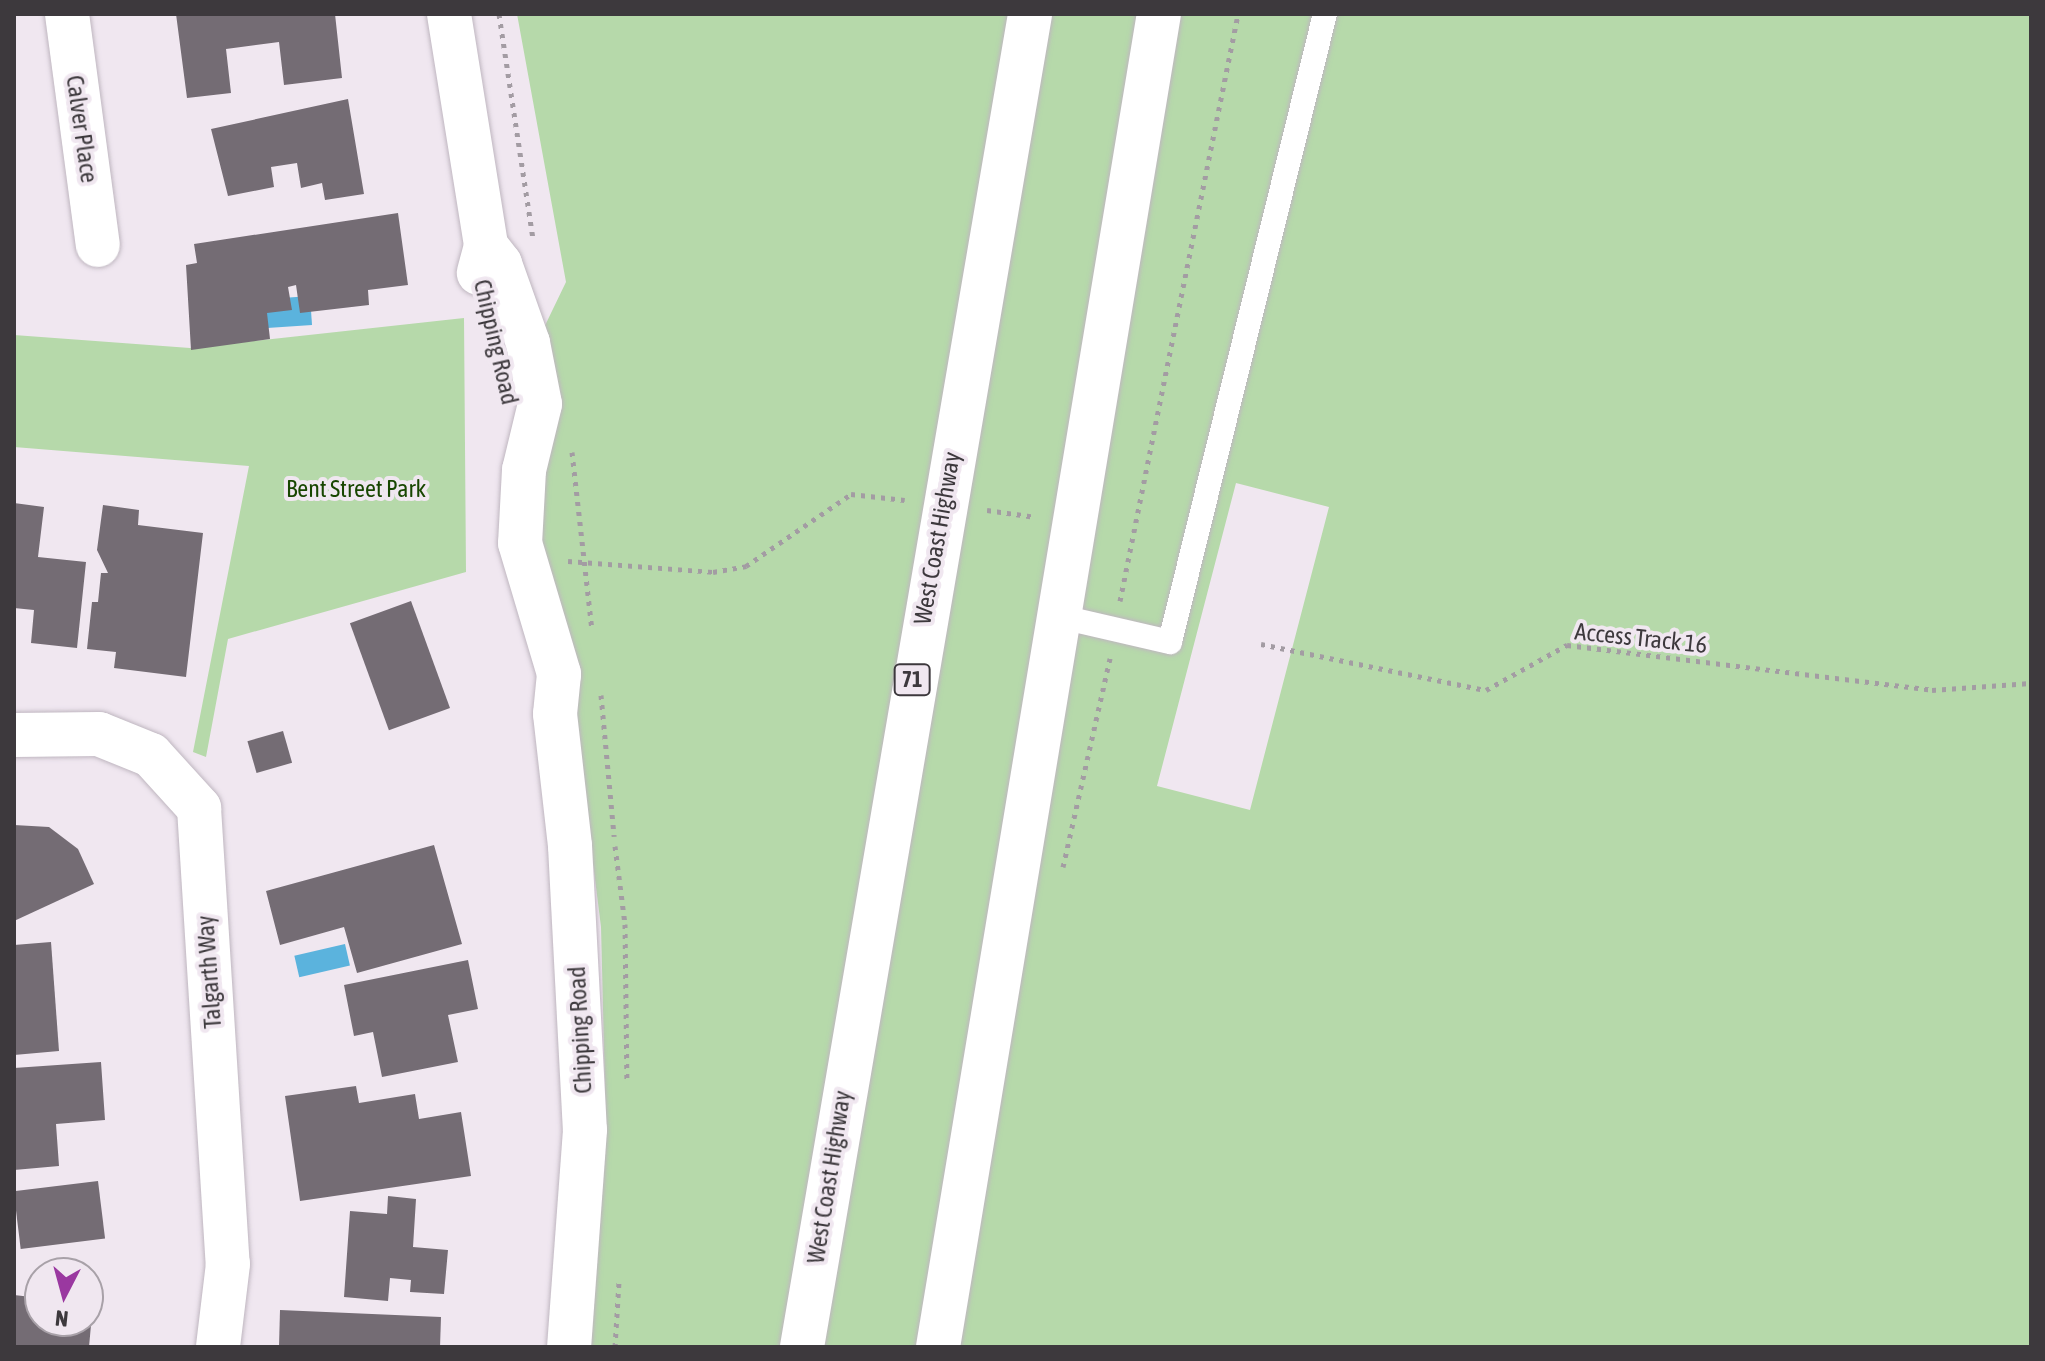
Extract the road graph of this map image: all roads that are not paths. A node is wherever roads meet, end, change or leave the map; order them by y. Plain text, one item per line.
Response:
1 (67, 14) edge
2 (449, 14) edge
3 (1030, 14) edge
4 (1159, 14) edge
5 (1325, 14) edge
6 (98, 245) dead end
7 (486, 246) junction
8 (1057, 616) junction
9 (555, 714) junction
10 (14, 735) edge
11 (218, 1347) edge
12 (569, 1347) edge
13 (802, 1347) edge
14 (938, 1347) edge

1 - 6 main road, Calver Place
2 - 7 main road, Chipping Road
3 - 13 main road, West Coast Highway / 71
4 - 8 main road
5 - 8 lane
7 - 9 main road, Chipping Road
7 - 9 main road, Chipping Road
8 - 14 main road
9 - 12 main road, Chipping Road
10 - 11 main road, Talgarth Way

